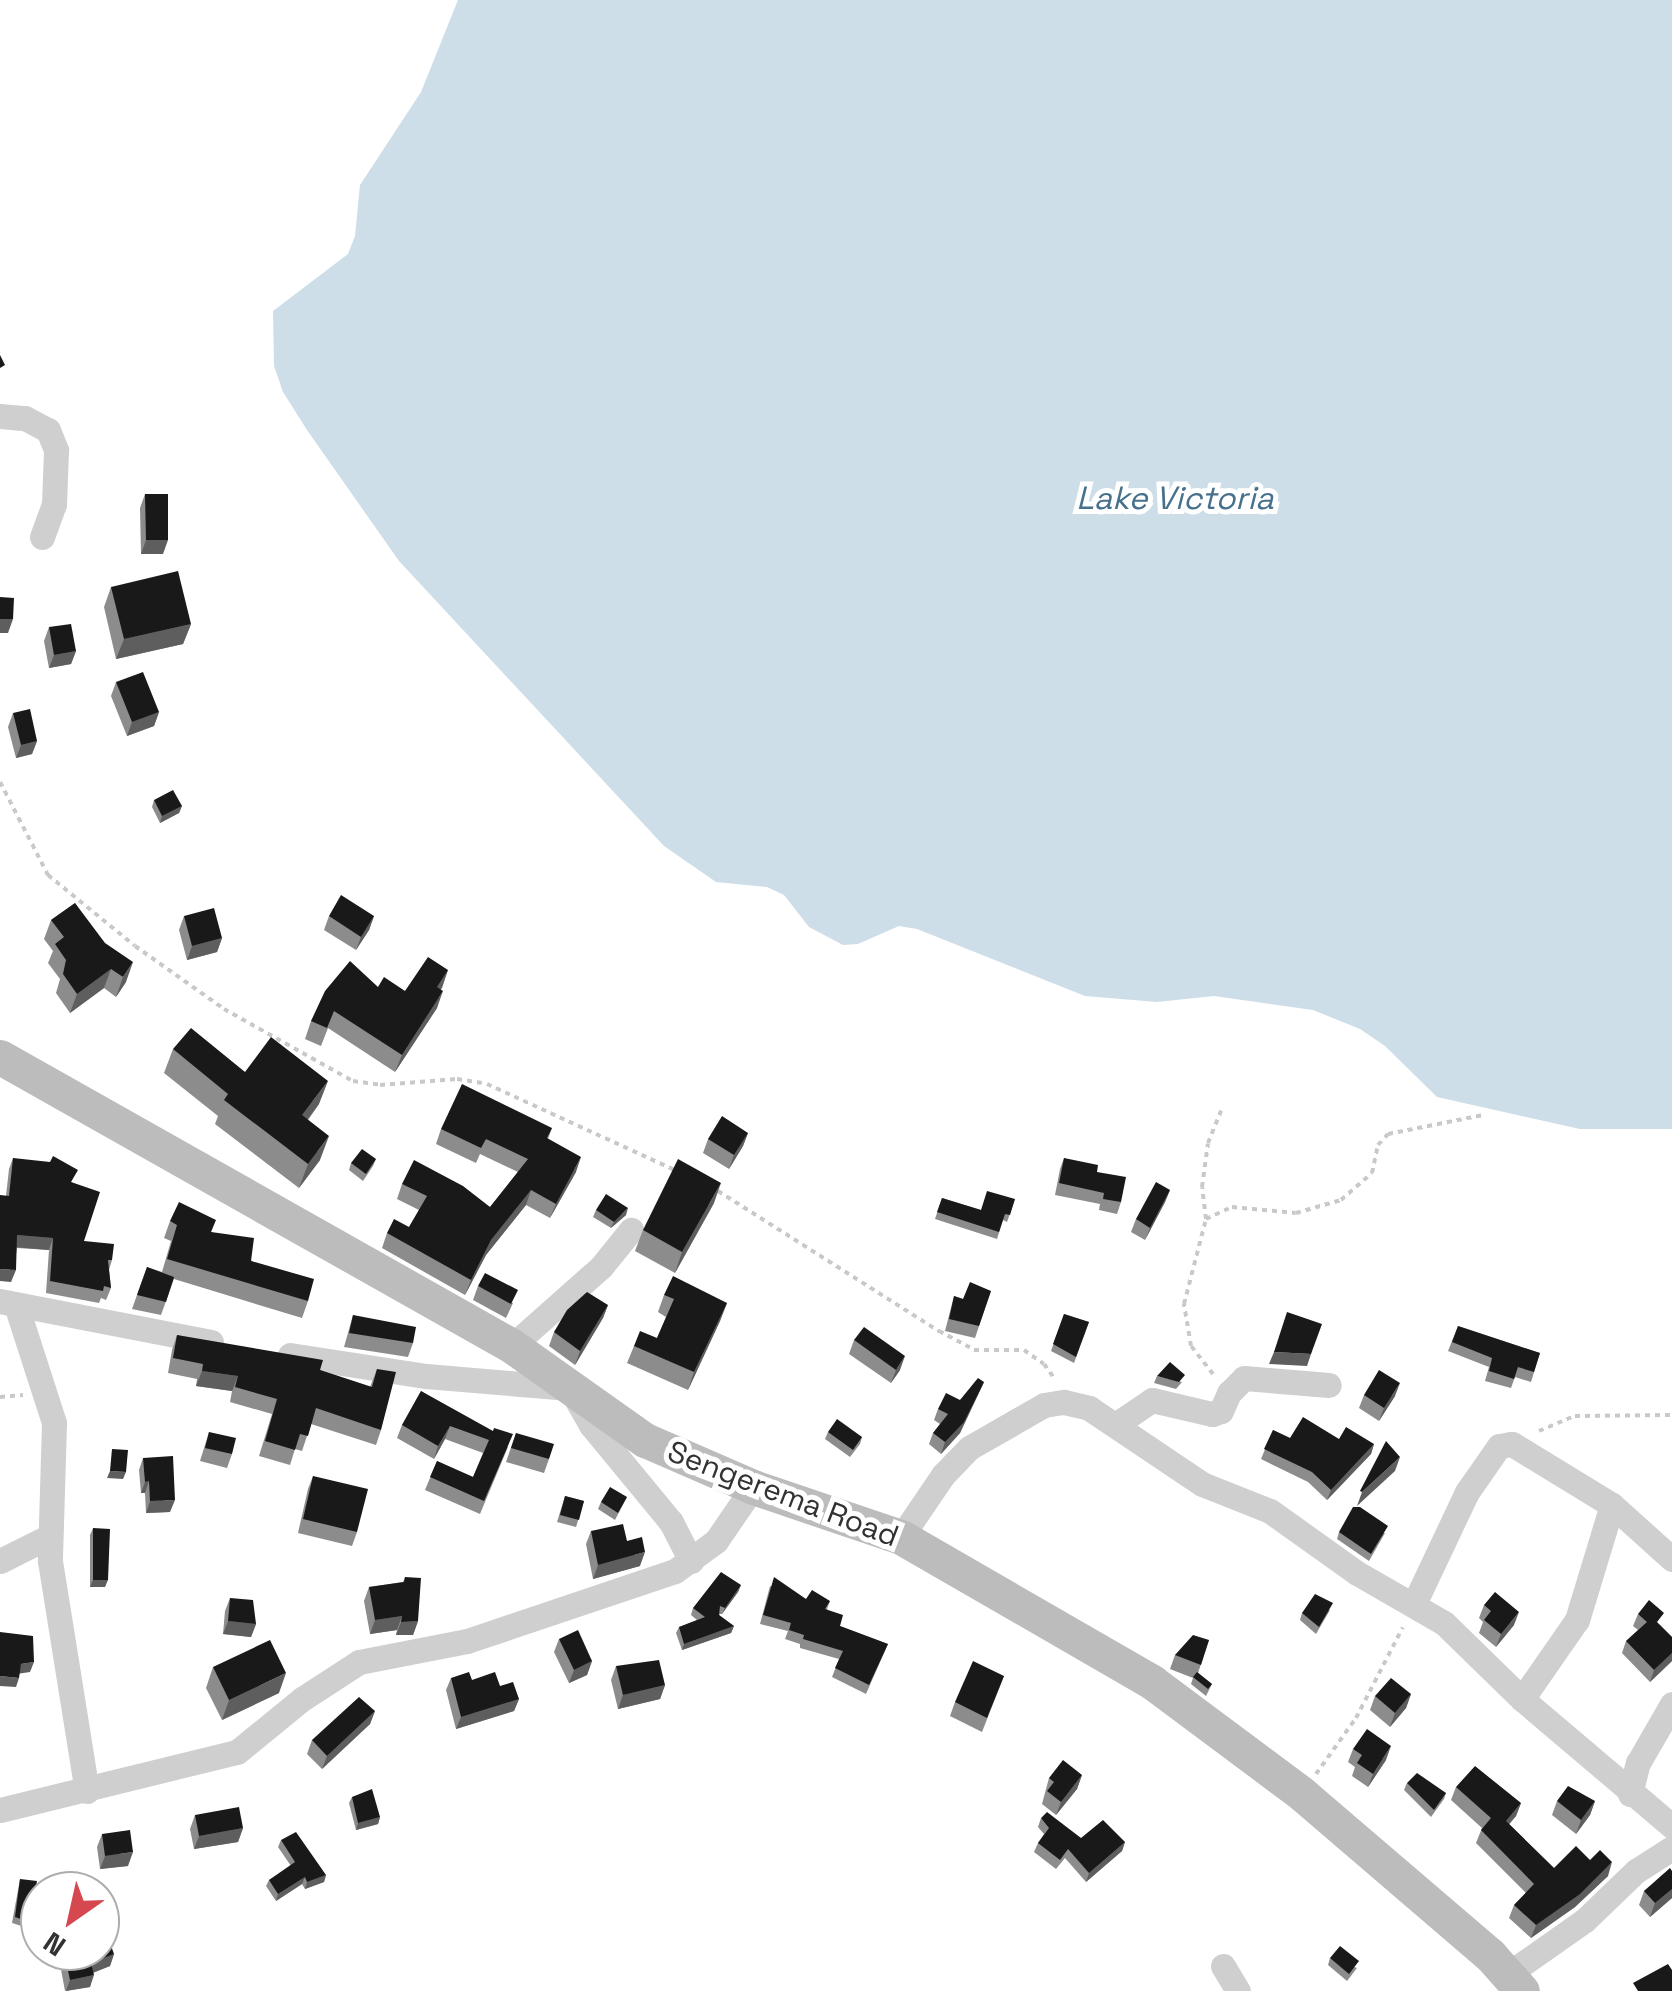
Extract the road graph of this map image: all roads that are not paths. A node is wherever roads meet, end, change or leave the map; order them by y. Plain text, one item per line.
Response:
1 (0, 416) edge
2 (42, 537) dead end
3 (0, 1057) edge
4 (630, 1230) dead end
5 (8, 1303) edge
6 (512, 1346) junction
7 (1329, 1385) dead end
8 (570, 1388) junction
9 (1118, 1423) junction
10 (753, 1487) junction
11 (1612, 1505) junction
12 (48, 1537) junction
13 (901, 1537) junction
14 (1672, 1559) edge
15 (0, 1560) edge
16 (691, 1561) junction
17 (1414, 1604) junction
18 (1522, 1699) junction
19 (1672, 1704) edge
20 (87, 1791) junction
21 (1630, 1794) junction
22 (0, 1810) edge
23 (1672, 1826) edge
24 (1672, 1848) edge
25 (1223, 1966) dead end
26 (1515, 1982) edge
27 (1238, 1991) edge

1 - 2 street
3 - 6 main road, Sengerema Road
4 - 6 street
5 - 8 street
5 - 12 street
6 - 8 main road, Sengerema Road
7 - 9 street
8 - 10 main road, Sengerema Road
8 - 16 street
9 - 13 street
9 - 17 street
10 - 13 main road, Sengerema Road
10 - 16 street
11 - 14 street
11 - 17 street
11 - 18 street
12 - 15 street
12 - 20 street
13 - 26 main road, Sengerema Road
16 - 20 street
17 - 18 street
18 - 21 street
19 - 21 street
20 - 22 street
21 - 23 street
24 - 26 street
25 - 27 street

